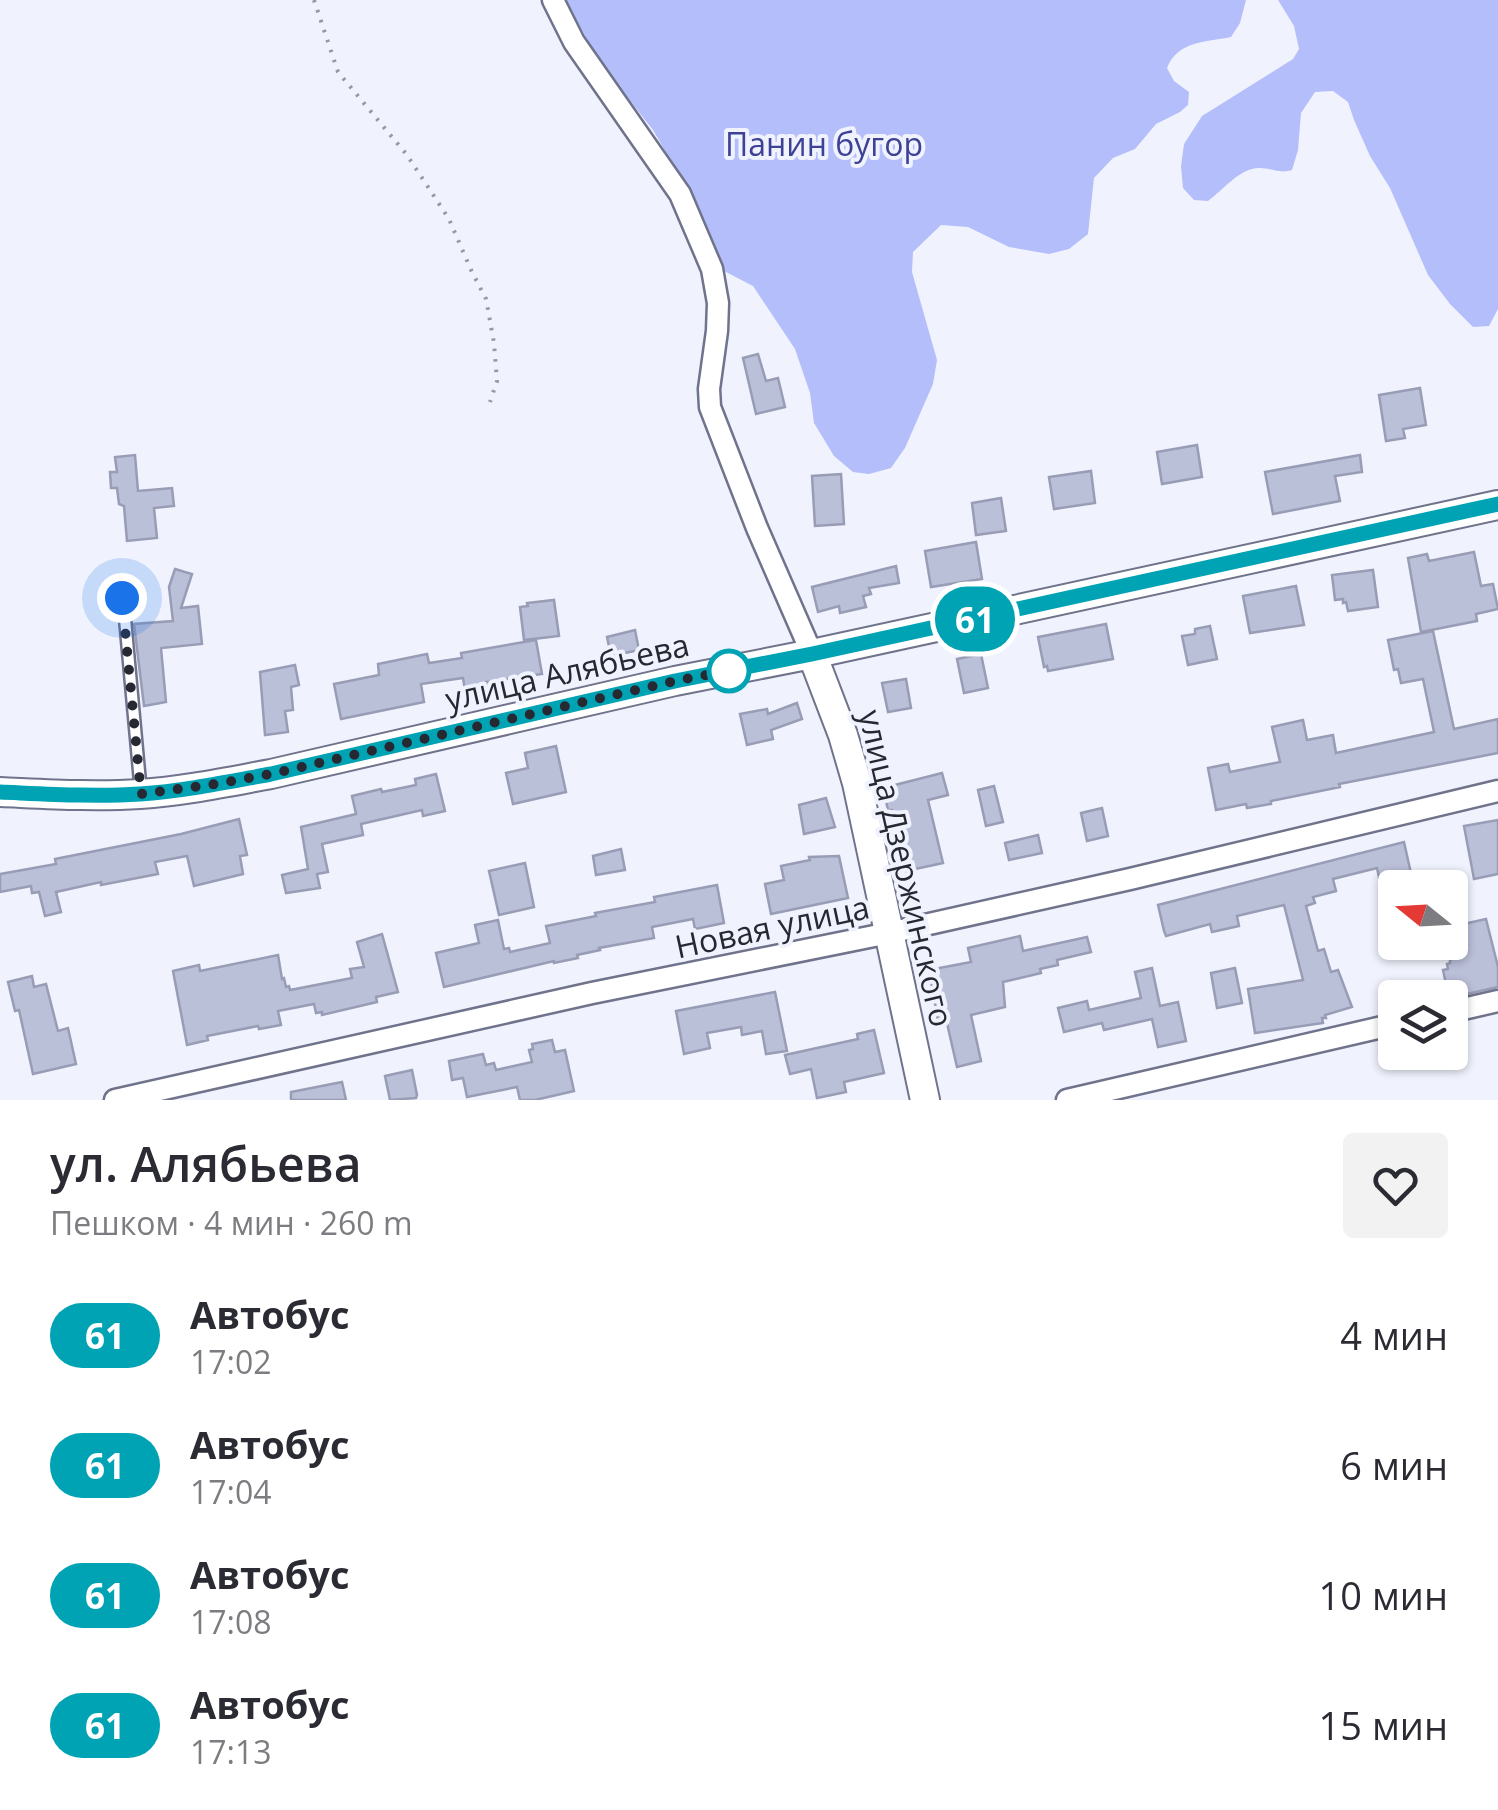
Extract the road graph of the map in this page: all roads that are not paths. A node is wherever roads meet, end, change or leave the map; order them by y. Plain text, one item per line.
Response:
1 (554, 0) edge
2 (1498, 504) edge
3 (122, 598) dead end
4 (812, 654) junction
5 (1498, 791) edge
6 (0, 792) edge
7 (141, 794) junction
8 (889, 933) junction
9 (1498, 1001) edge
10 (1468, 1008) edge
11 (1378, 1028) edge
12 (115, 1100) edge
13 (925, 1100) edge
14 (1067, 1100) edge

1 - 4 street
2 - 4 main road, улица Алябьева
3 - 7 lane
4 - 7 main road, улица Алябьева
4 - 8 main road, улица Дзержинского
5 - 8 street, Новая улица
6 - 7 main road, улица Алябьева
8 - 12 street, Новая улица
8 - 13 main road, улица Дзержинского
9 - 10 street
11 - 14 street

